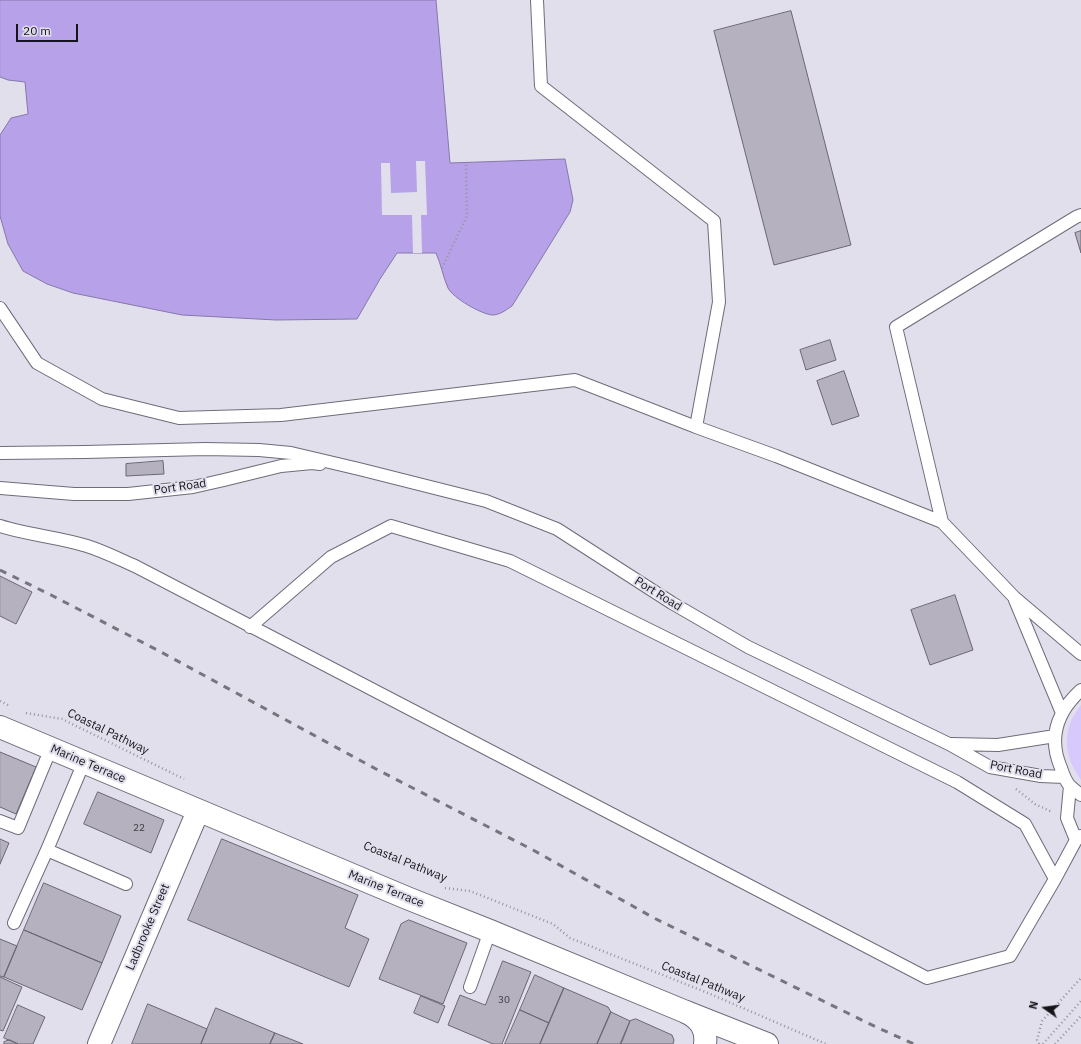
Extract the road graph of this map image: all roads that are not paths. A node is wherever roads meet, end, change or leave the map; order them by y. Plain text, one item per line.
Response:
1 (537, 0) edge
2 (1081, 215) edge
3 (0, 308) edge
4 (696, 427) junction
5 (0, 453) edge
6 (358, 468) junction
7 (0, 488) edge
8 (942, 522) junction
9 (0, 526) edge
10 (1014, 597) junction
11 (250, 627) junction
12 (1081, 654) edge
13 (1081, 690) edge
14 (1062, 713) junction
15 (0, 727) edge
16 (1055, 736) junction
17 (949, 744) junction
18 (51, 748) junction
19 (84, 762) junction
20 (1067, 782) junction
21 (1081, 795) edge
22 (198, 811) junction
23 (0, 821) edge
24 (1078, 838) edge
25 (47, 850) junction
26 (1055, 879) junction
27 (126, 884) dead end
28 (14, 923) dead end
29 (490, 931) junction
30 (470, 987) dead end
31 (686, 1012) junction
32 (706, 1042) edge
33 (98, 1044) edge
34 (763, 1044) edge
35 (767, 1044) edge

1 - 4 lane
2 - 8 lane
3 - 4 lane
4 - 8 lane
5 - 6 lane, Port Road
6 - 7 lane, Port Road
6 - 17 lane, Port Road
8 - 10 lane
9 - 11 lane
10 - 12 lane
10 - 14 lane
11 - 26 lane
11 - 26 lane
13 - 14 lane
14 - 16 lane
15 - 18 street, Marine Terrace
16 - 17 lane, Port Road
16 - 20 lane
17 - 20 lane, Port Road
18 - 19 street, Marine Terrace
18 - 23 lane
19 - 22 street, Marine Terrace
19 - 25 lane
20 - 21 lane
20 - 24 lane
22 - 29 street, Marine Terrace
22 - 33 street, Ladbrooke Street
24 - 26 lane
25 - 27 lane
25 - 28 lane
29 - 30 lane
29 - 31 street, Marine Terrace
31 - 32 street, Marine Terrace
31 - 35 street
32 - 34 street, Marine Terrace

